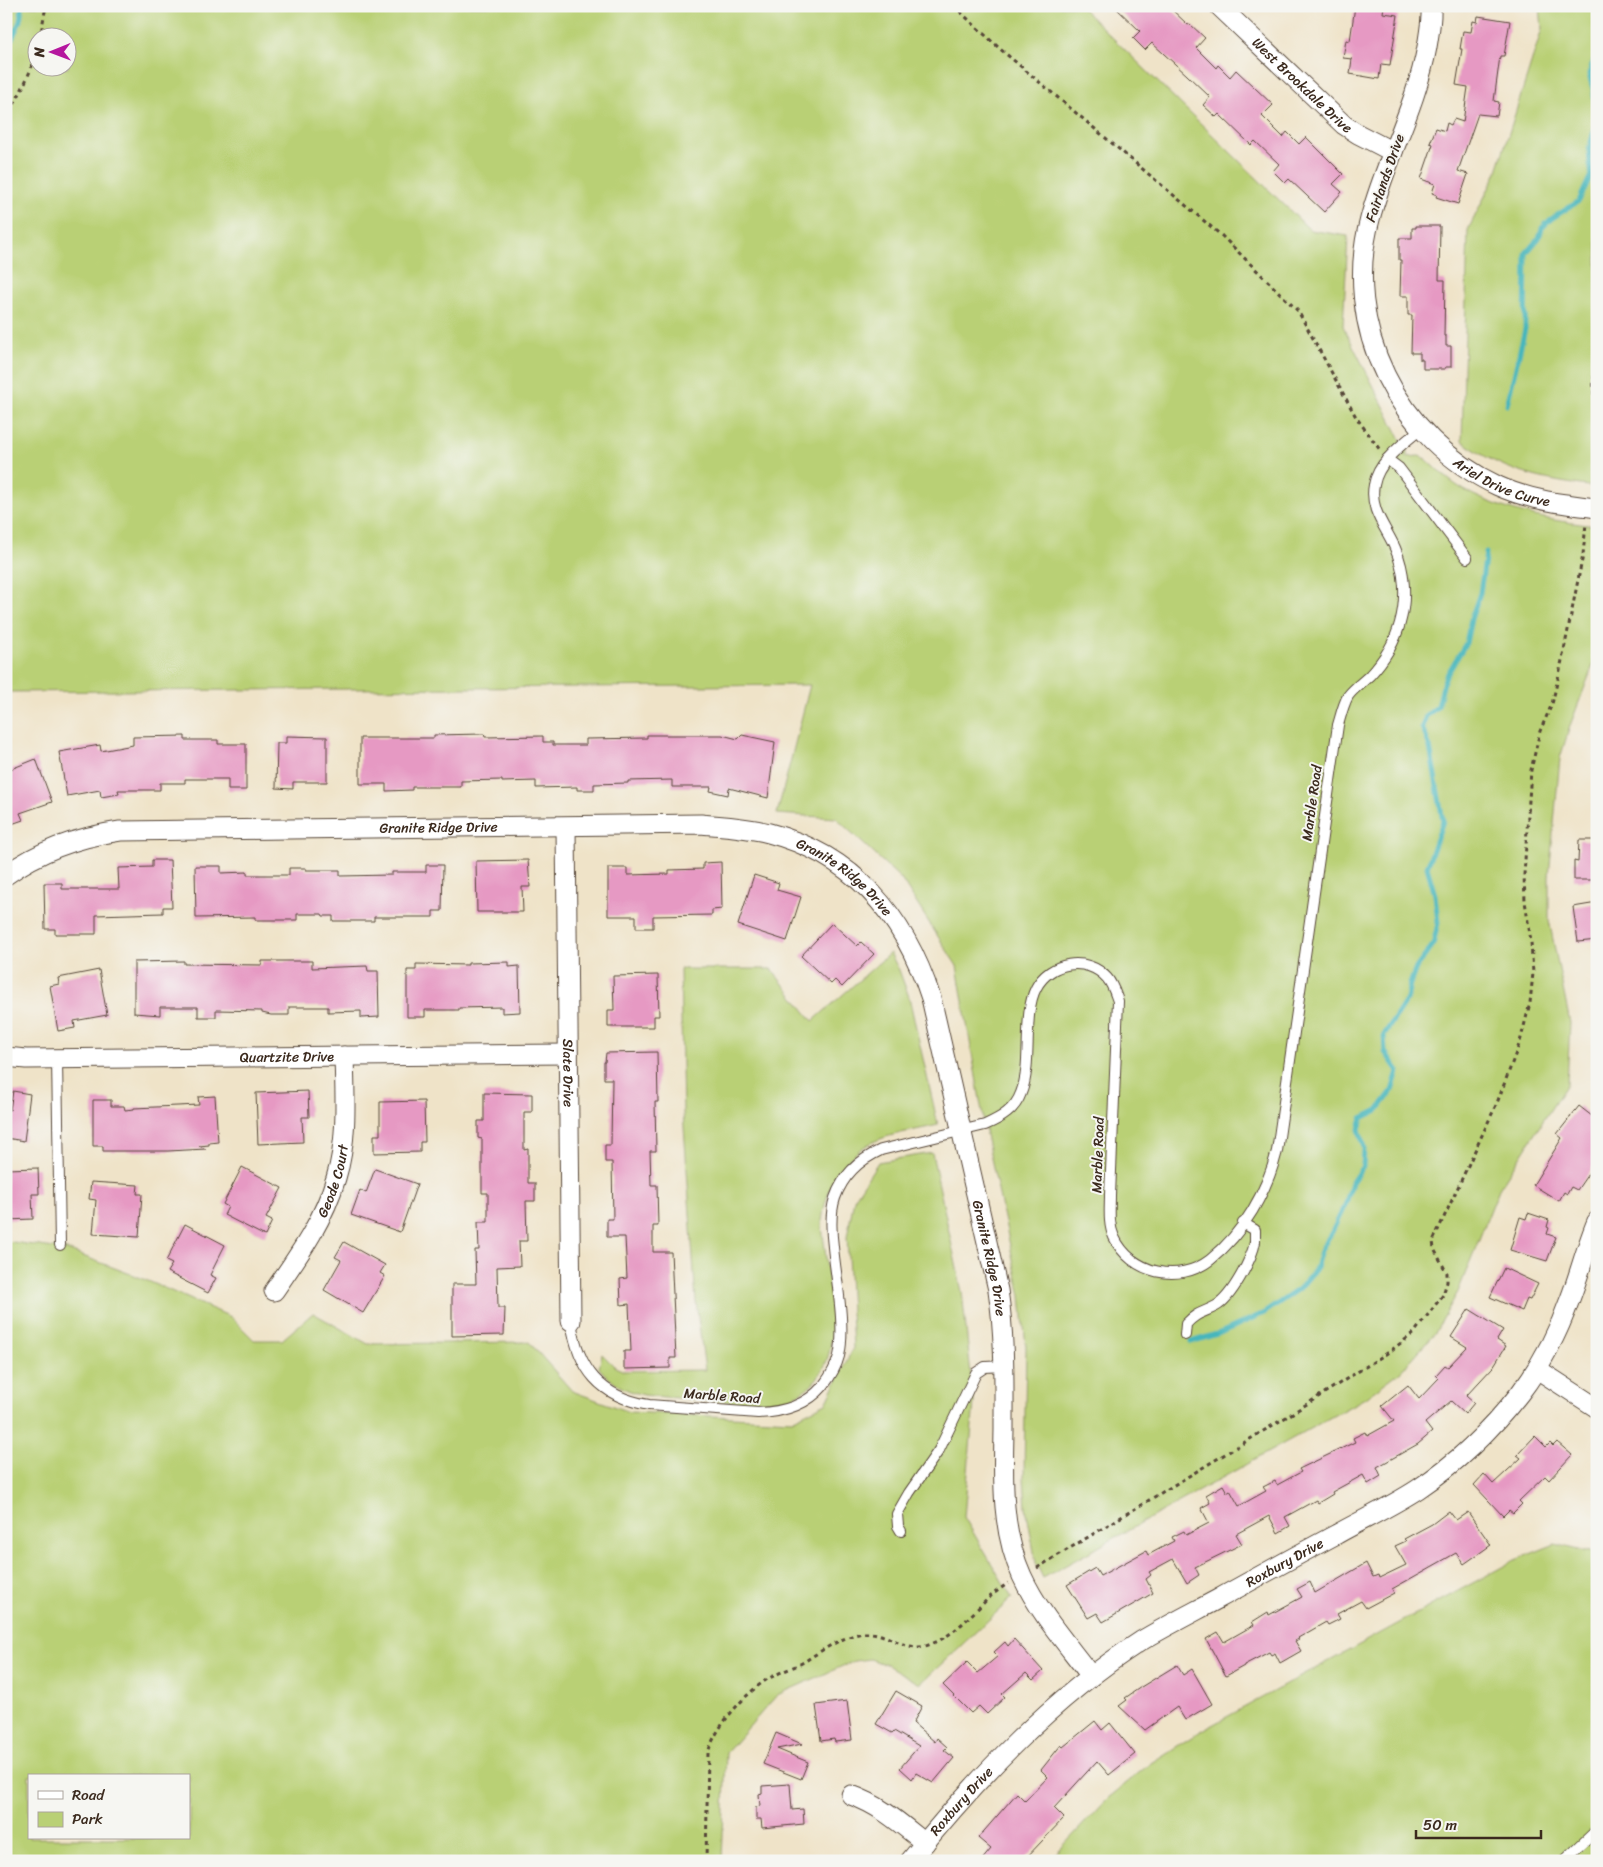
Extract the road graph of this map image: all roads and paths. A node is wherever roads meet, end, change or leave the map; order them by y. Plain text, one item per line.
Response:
1 (46, 6) edge
2 (954, 6) edge
3 (1219, 6) edge
4 (1431, 6) edge
5 (42, 28) edge
6 (28, 78) edge
7 (6, 118) edge
8 (1393, 152) junction
9 (1597, 351) edge
10 (1597, 421) edge
11 (1422, 428) junction
12 (1387, 459) junction
13 (1591, 515) edge
14 (1467, 558) dead end
15 (566, 827) junction
16 (6, 875) edge
17 (568, 1054) junction
18 (344, 1056) junction
19 (6, 1057) edge
20 (57, 1059) junction
21 (962, 1131) junction
22 (1597, 1221) edge
23 (1243, 1222) junction
24 (60, 1245) dead end
25 (274, 1291) dead end
26 (571, 1321) joint
27 (1185, 1335) dead end
28 (1004, 1366) junction
29 (1537, 1369) junction
30 (1597, 1408) edge
31 (901, 1531) dead end
32 (1036, 1569) dead end
33 (1009, 1583) dead end
34 (1091, 1676) junction
35 (851, 1795) dead end
36 (1597, 1830) edge
37 (925, 1843) junction
38 (706, 1861) edge
39 (910, 1861) edge
40 (1564, 1861) edge

1 - 5 path
2 - 12 path
3 - 8 street, West Brookdale Drive
4 - 8 street, Fairlands Drive
6 - 7 path
8 - 11 street, Fairlands Drive
9 - 10 path
11 - 12 lane, Marble Road
11 - 13 street, Ariel Drive Curve
12 - 14 lane
12 - 23 lane, Marble Road
13 - 32 path
15 - 16 street, Granite Ridge Drive
15 - 17 street, Slate Drive
15 - 21 street, Granite Ridge Drive
17 - 18 street, Quartzite Drive
17 - 26 street, Slate Drive
18 - 20 street, Quartzite Drive
18 - 25 street, Geode Court
19 - 20 street, Quartzite Drive
20 - 24 lane
21 - 23 lane, Marble Road
21 - 26 lane, Marble Road
21 - 28 street, Granite Ridge Drive
22 - 29 street, Roxbury Drive
23 - 27 lane
28 - 31 lane
28 - 34 street, Granite Ridge Drive
29 - 30 street
29 - 34 street, Roxbury Drive
33 - 38 path
34 - 37 street, Roxbury Drive
35 - 37 street
36 - 40 lane
37 - 39 street, Roxbury Drive

